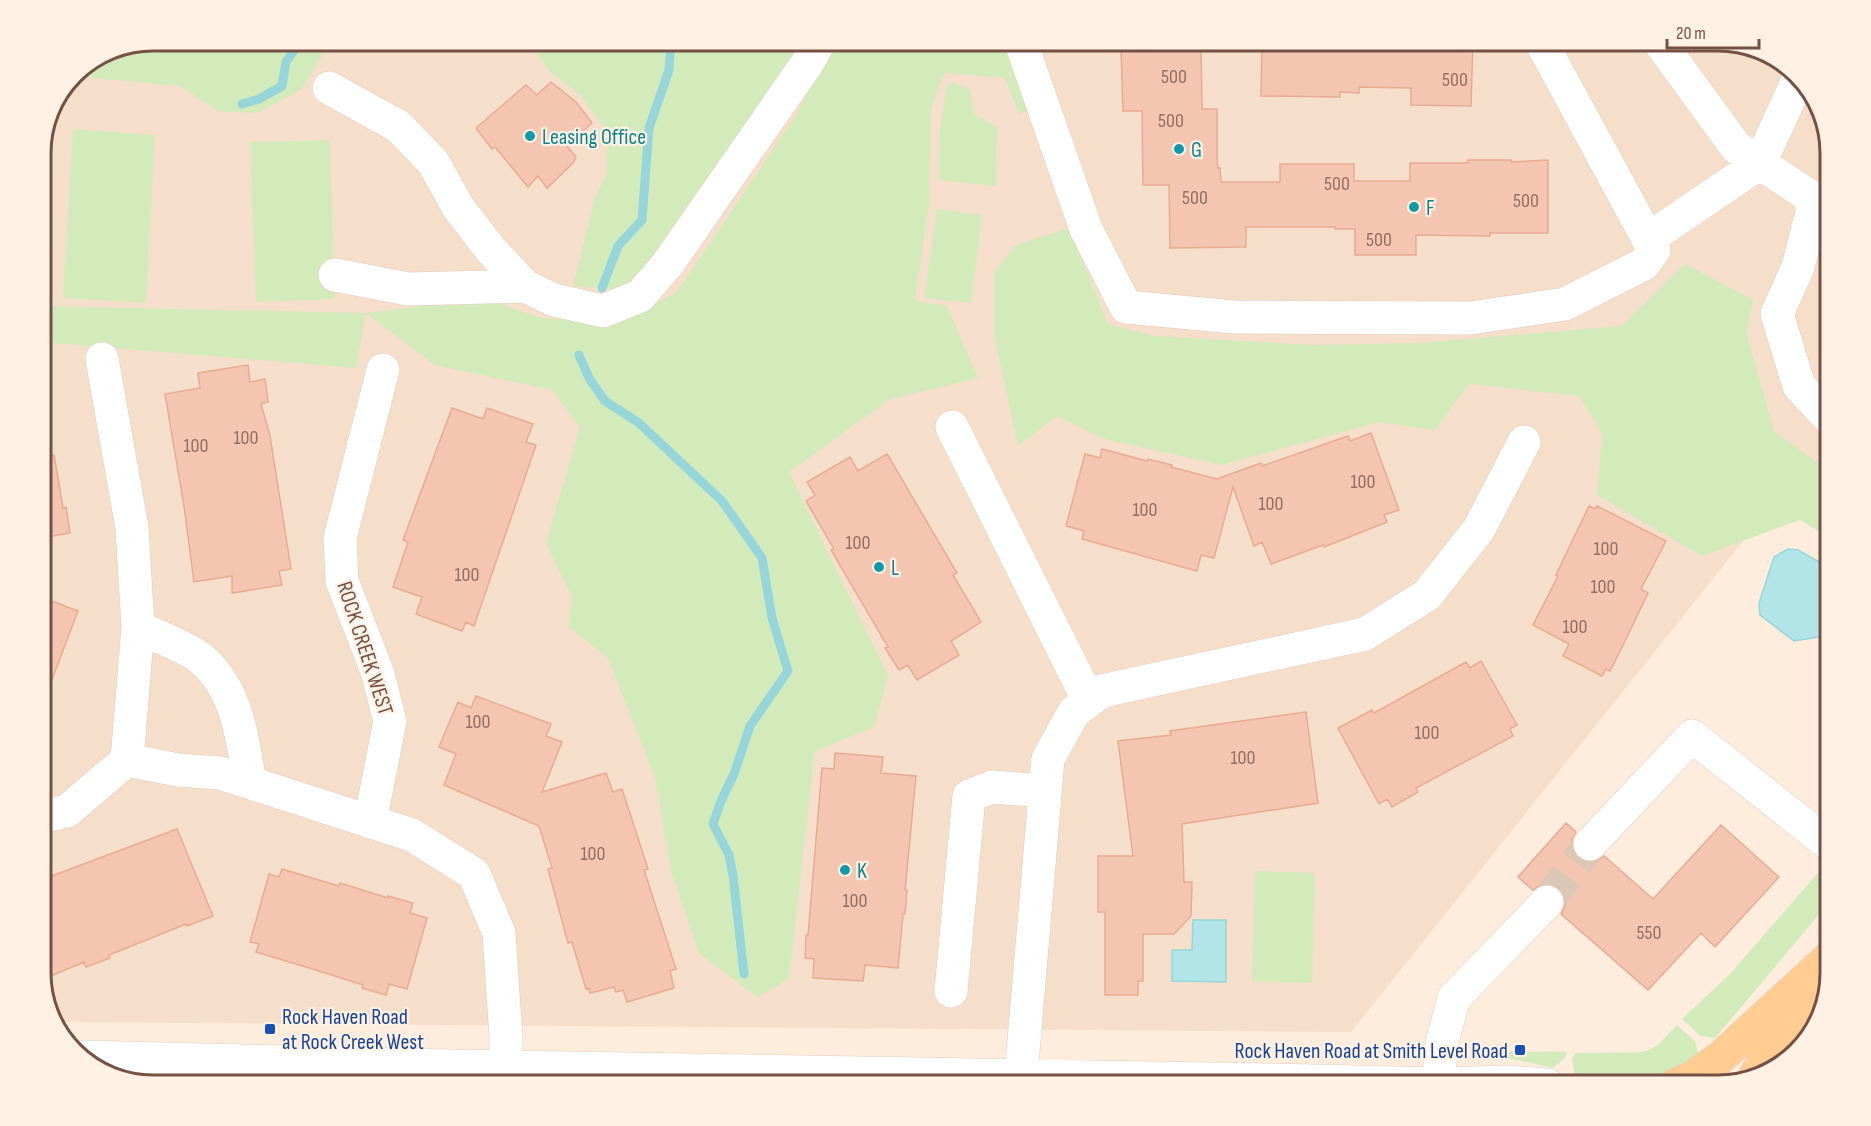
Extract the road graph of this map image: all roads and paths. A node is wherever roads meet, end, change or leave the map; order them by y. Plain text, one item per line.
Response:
1 (814, 51) edge
2 (1024, 51) edge
3 (1546, 51) edge
4 (1666, 51) edge
5 (329, 87) dead end
6 (1795, 87) edge
7 (1760, 163) junction
8 (1820, 204) edge
9 (1820, 218) edge
10 (1648, 239) junction
11 (335, 275) dead end
12 (525, 286) junction
13 (102, 359) dead end
14 (383, 370) dead end
15 (1820, 408) edge
16 (951, 427) dead end
17 (1524, 442) dead end
18 (138, 627) junction
19 (1089, 701) junction
20 (128, 760) junction
21 (250, 783) junction
22 (1045, 791) junction
23 (51, 815) edge
24 (370, 822) junction
25 (1820, 837) edge
26 (1590, 844) tunnel mouth
27 (1547, 902) tunnel mouth
28 (1820, 966) edge
29 (1820, 971) edge
30 (951, 991) dead end
31 (97, 1058) edge
32 (1761, 1065) edge
33 (505, 1067) junction
34 (431, 1075) edge
35 (456, 1075) edge
36 (964, 1075) edge
37 (1021, 1075) edge
38 (1444, 1075) edge
39 (1696, 1075) edge

1 - 12 street
2 - 10 street
3 - 10 street
4 - 7 street
5 - 12 street
6 - 7 street
7 - 8 street
7 - 10 street
9 - 15 street
11 - 12 street
13 - 18 street
14 - 24 street, ROCK CREEK WEST
16 - 19 street
17 - 19 street
18 - 20 street
18 - 21 street
19 - 22 street
20 - 21 street
20 - 23 street
21 - 24 street
22 - 30 street
22 - 37 street
24 - 33 street
25 - 26 street
27 - 38 street
28 - 39 main road
29 - 32 main road
31 - 34 street
33 - 35 street
33 - 36 street

